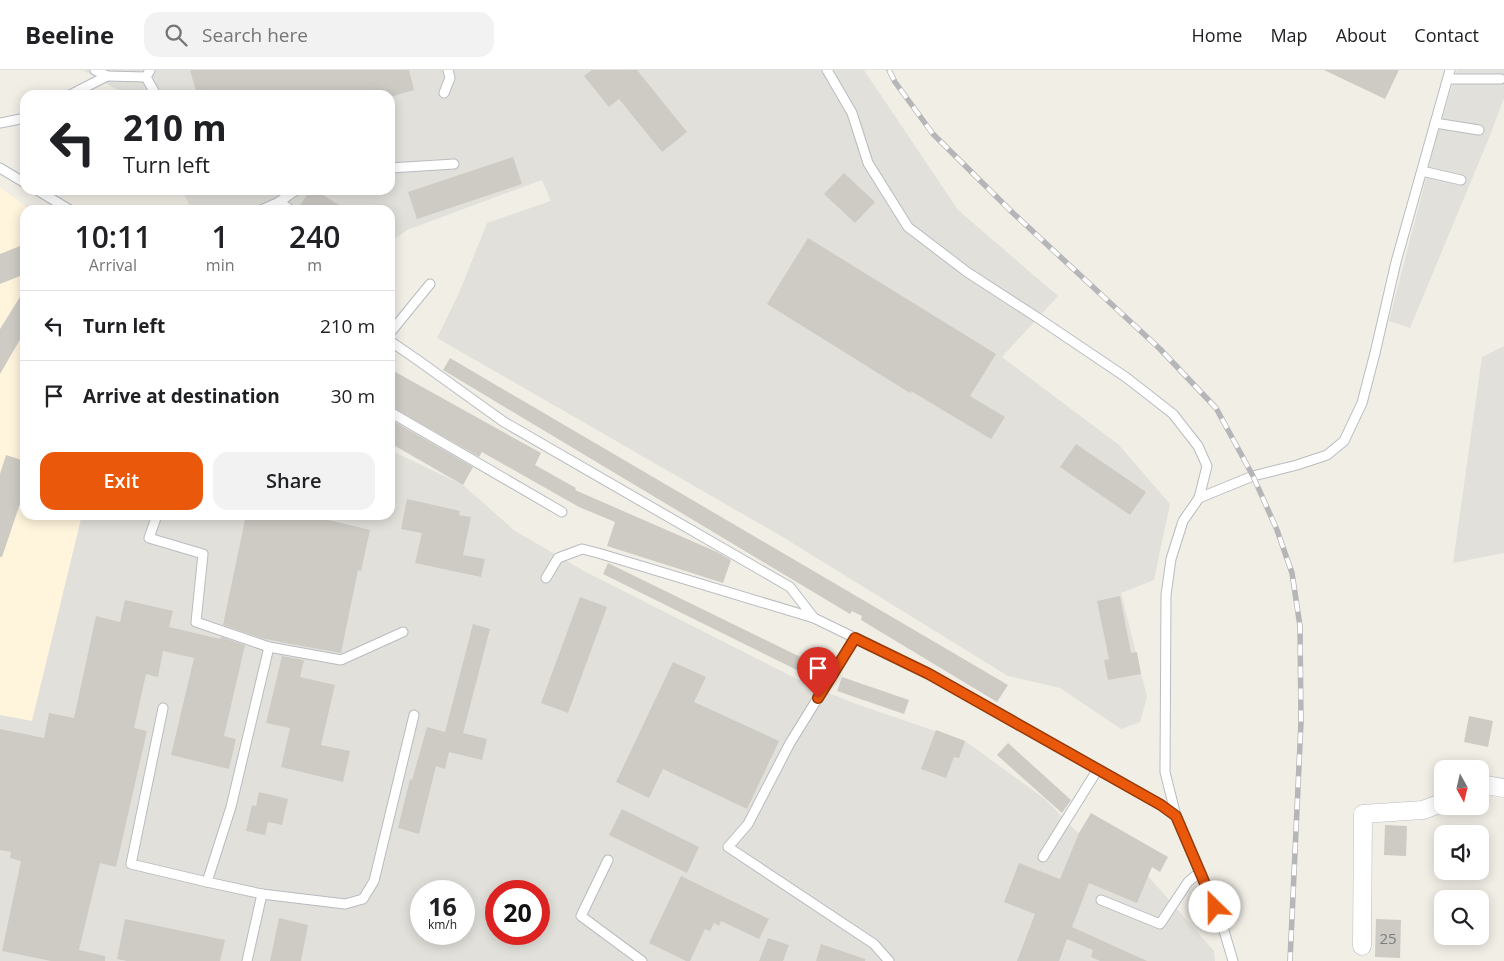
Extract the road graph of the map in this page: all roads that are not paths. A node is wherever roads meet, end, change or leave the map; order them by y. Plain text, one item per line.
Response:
1 (95, 70) edge
2 (448, 70) edge
3 (827, 70) edge
4 (148, 73) edge
5 (1449, 75) edge
6 (106, 76) junction
7 (1501, 79) dead end
8 (79, 90) edge
9 (154, 90) edge
10 (444, 93) dead end
11 (20, 119) edge
12 (0, 123) edge
13 (1436, 123) junction
14 (1479, 130) dead end
15 (454, 164) dead end
16 (0, 168) edge
17 (395, 168) edge
18 (1422, 171) junction
19 (20, 180) edge
20 (1461, 180) dead end
21 (45, 195) edge
22 (289, 195) edge
23 (279, 202) junction
24 (62, 205) edge
25 (272, 205) edge
26 (284, 205) edge
27 (430, 284) dead end
28 (395, 327) edge
29 (395, 344) edge
30 (395, 415) edge
31 (1199, 498) junction
32 (562, 512) dead end
33 (155, 520) edge
34 (546, 578) dead end
35 (814, 618) junction
36 (403, 632) dead end
37 (855, 638) junction
38 (269, 647) junction
39 (163, 708) dead end
40 (414, 714) dead end
41 (1098, 769) junction
42 (1489, 786) edge
43 (1504, 788) edge
44 (1434, 806) edge
45 (1176, 816) junction
46 (1043, 857) dead end
47 (608, 860) dead end
48 (1200, 872) junction
49 (207, 882) junction
50 (262, 894) junction
51 (1101, 900) dead end
52 (1362, 946) dead end
53 (247, 961) edge
54 (642, 961) edge
55 (889, 961) edge
56 (1234, 961) edge

1 - 6 lane
2 - 10 lane
3 - 31 lane
4 - 6 lane
4 - 9 lane
5 - 7 lane
5 - 13 lane
6 - 8 lane
11 - 12 lane
13 - 14 lane
13 - 18 lane
15 - 17 lane
16 - 19 lane
18 - 20 lane
18 - 31 lane
21 - 24 lane
22 - 23 lane
23 - 25 lane
23 - 26 lane
27 - 28 lane
29 - 35 lane
30 - 32 lane
31 - 45 lane
33 - 38 lane
34 - 35 lane
35 - 37 lane
36 - 38 lane
37 - 41 lane
37 - 55 lane
38 - 49 lane
39 - 49 lane
40 - 50 lane
41 - 45 lane
41 - 46 lane
42 - 43 street
44 - 52 street
45 - 48 lane
47 - 54 lane
48 - 51 lane
48 - 56 lane
49 - 50 lane
50 - 53 lane

